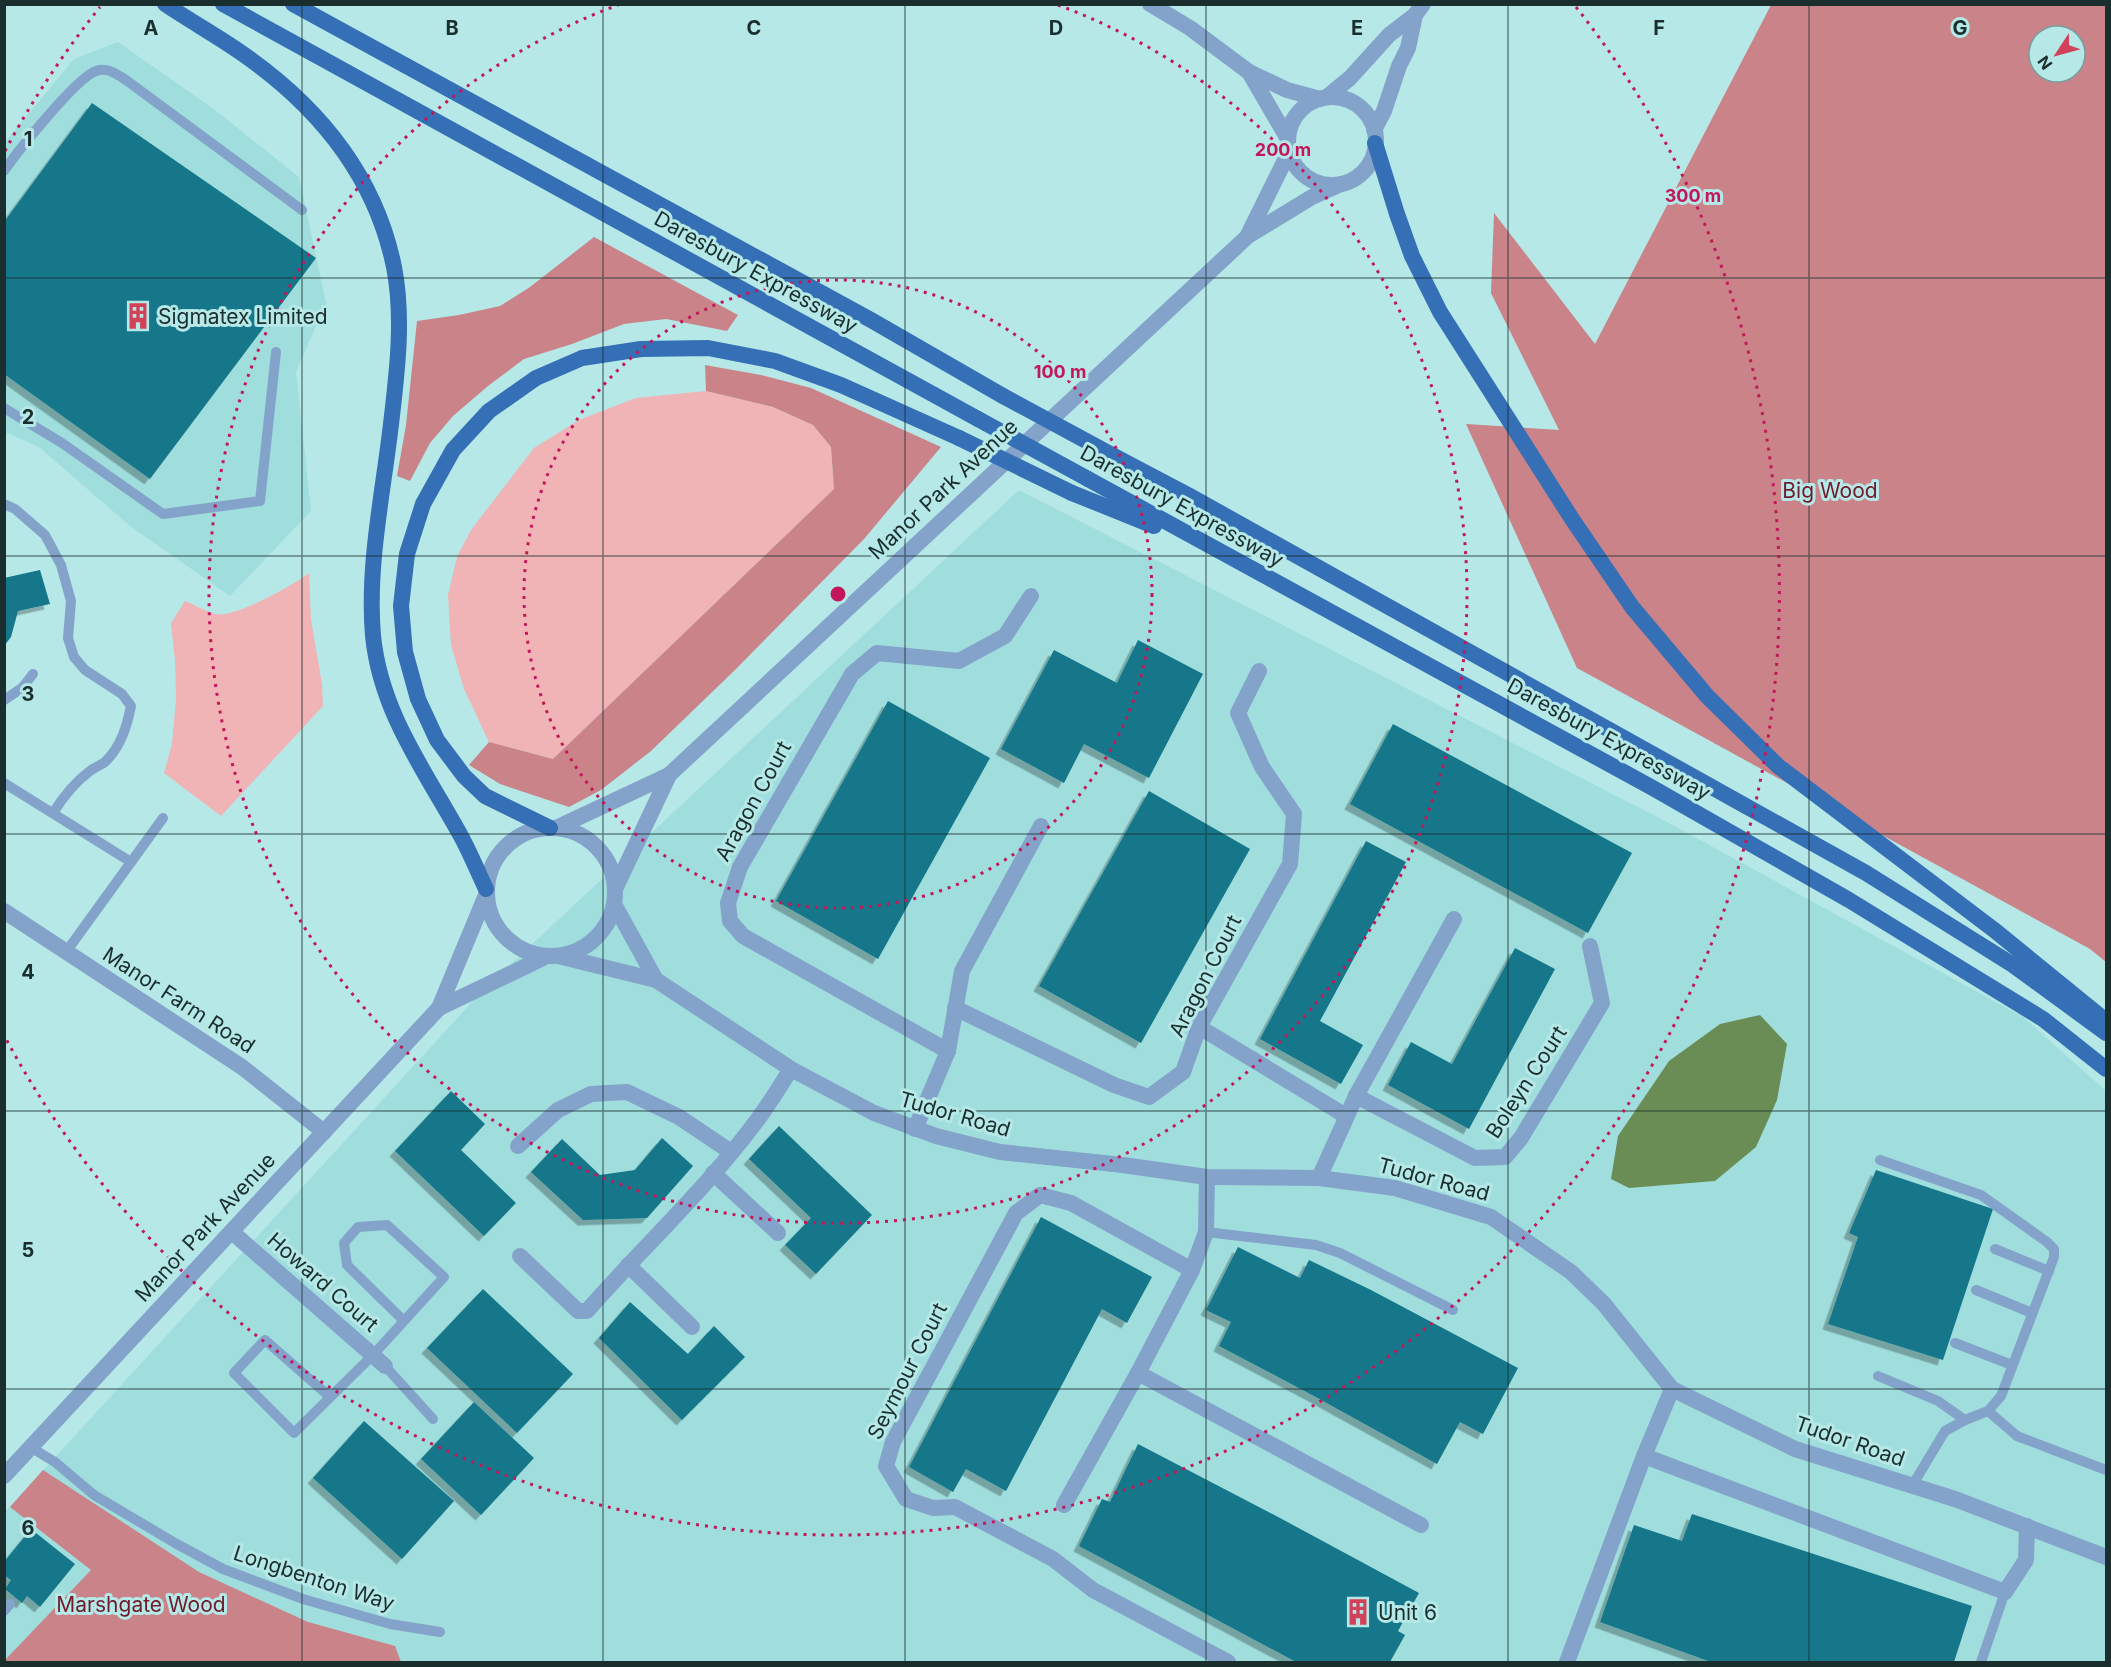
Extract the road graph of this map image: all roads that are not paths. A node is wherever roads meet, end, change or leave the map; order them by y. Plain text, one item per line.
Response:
1 (165, 4) edge
2 (223, 4) edge
3 (293, 4) edge
4 (1150, 4) edge
5 (1419, 10) edge
6 (1249, 72) junction
7 (1323, 98) junction
8 (1375, 137) junction
9 (1289, 145) junction
10 (4, 171) edge
11 (1341, 184) junction
12 (302, 210) dead end
13 (1248, 236) junction
14 (276, 352) dead end
15 (4, 408) edge
16 (4, 504) edge
17 (1213, 549) junction
18 (1031, 596) dead end
19 (1259, 671) dead end
20 (33, 674) dead end
21 (4, 700) edge
22 (669, 775) junction
23 (4, 783) edge
24 (53, 813) junction
25 (162, 818) dead end
26 (1041, 826) dead end
27 (553, 828) junction
28 (131, 862) junction
29 (486, 892) junction
30 (614, 896) junction
31 (4, 911) edge
32 (1454, 919) dead end
33 (1590, 946) dead end
34 (66, 952) junction
35 (553, 956) junction
36 (656, 980) junction
37 (439, 1008) junction
38 (955, 1008) junction
39 (2106, 1021) edge
40 (1199, 1027) junction
41 (2106, 1033) edge
42 (948, 1051) junction
43 (792, 1069) junction
44 (2106, 1069) edge
45 (1356, 1096) junction
46 (1346, 1116) junction
47 (915, 1129) junction
48 (324, 1132) junction
49 (518, 1146) dead end
50 (731, 1152) junction
51 (1880, 1160) dead end
52 (713, 1173) junction
53 (1207, 1177) junction
54 (1319, 1178) junction
55 (232, 1232) junction
56 (1206, 1232) junction
57 (778, 1233) dead end
58 (1995, 1249) dead end
59 (520, 1256) dead end
60 (627, 1265) junction
61 (1192, 1270) junction
62 (2049, 1270) junction
63 (1976, 1290) dead end
64 (1453, 1310) dead end
65 (2032, 1312) junction
66 (404, 1321) junction
67 (692, 1328) dead end
68 (1955, 1343) dead end
69 (379, 1361) junction
70 (2012, 1365) junction
71 (1138, 1373) junction
72 (1878, 1376) dead end
73 (1672, 1389) junction
74 (330, 1397) junction
75 (1988, 1411) junction
76 (432, 1419) dead end
77 (1965, 1420) junction
78 (30, 1447) junction
79 (1644, 1456) junction
80 (2106, 1470) edge
81 (4, 1476) edge
82 (1912, 1486) junction
83 (1064, 1505) dead end
84 (1421, 1525) dead end
85 (2027, 1526) junction
86 (2106, 1557) edge
87 (2005, 1592) junction
88 (440, 1632) dead end
89 (1228, 1662) edge
90 (1567, 1662) edge
91 (1981, 1662) edge

1 - 29 main road
2 - 17 main road, Daresbury Expressway, bridge
3 - 41 main road, Daresbury Expressway, bridge
4 - 6 street
5 - 7 street
5 - 8 street
6 - 7 street
6 - 9 street
7 - 8 street
7 - 9 street
8 - 11 street
8 - 39 main road
9 - 11 street
9 - 13 street, Manor Park Avenue
10 - 12 lane
11 - 13 street, Manor Park Avenue
13 - 22 street, Manor Park Avenue
14 - 15 lane
16 - 24 lane
17 - 27 main road, bridge
17 - 44 main road, Daresbury Expressway
18 - 42 street, Aragon Court
19 - 40 street, Aragon Court
20 - 21 lane
22 - 27 street, Manor Park Avenue
22 - 30 street, Manor Park Avenue
23 - 24 lane
24 - 28 lane
25 - 28 lane
26 - 38 street
27 - 29 street
27 - 30 street
28 - 34 lane
29 - 35 street
29 - 37 street, Manor Park Avenue
30 - 35 street
30 - 36 street, Tudor Road
31 - 34 street, Manor Farm Road
32 - 45 street
33 - 45 street, Boleyn Court
34 - 48 street, Manor Farm Road
35 - 36 street, Tudor Road
35 - 37 street, Manor Park Avenue
36 - 43 street, Tudor Road
37 - 48 street, Manor Park Avenue
38 - 40 street, Aragon Court
38 - 42 street
40 - 46 street
42 - 47 street
43 - 47 street, Tudor Road
43 - 50 street
45 - 46 street
46 - 54 street
47 - 53 street, Tudor Road
48 - 55 street, Manor Park Avenue
49 - 50 street
50 - 52 street
51 - 62 lane
52 - 57 street
52 - 60 street
53 - 54 street, Tudor Road
53 - 56 street
54 - 73 street, Tudor Road
55 - 69 street, Howard Court
55 - 78 street, Manor Park Avenue
56 - 61 street
56 - 64 lane
58 - 62 lane
59 - 60 street
60 - 67 street
61 - 71 street
61 - 89 street, Seymour Court
62 - 65 lane
63 - 65 lane
65 - 70 lane
66 - 66 lane
66 - 69 lane
68 - 70 lane
69 - 74 lane
69 - 76 lane
70 - 75 lane
71 - 83 street
71 - 84 street
72 - 77 lane
73 - 79 street
73 - 82 street, Tudor Road
74 - 74 lane
75 - 77 lane
75 - 80 lane
77 - 82 lane
78 - 81 street, Manor Park Avenue
78 - 88 lane, Longbenton Way
79 - 87 street
79 - 90 street
82 - 85 street, Tudor Road
85 - 86 street, Tudor Road
85 - 87 street
87 - 91 lane

